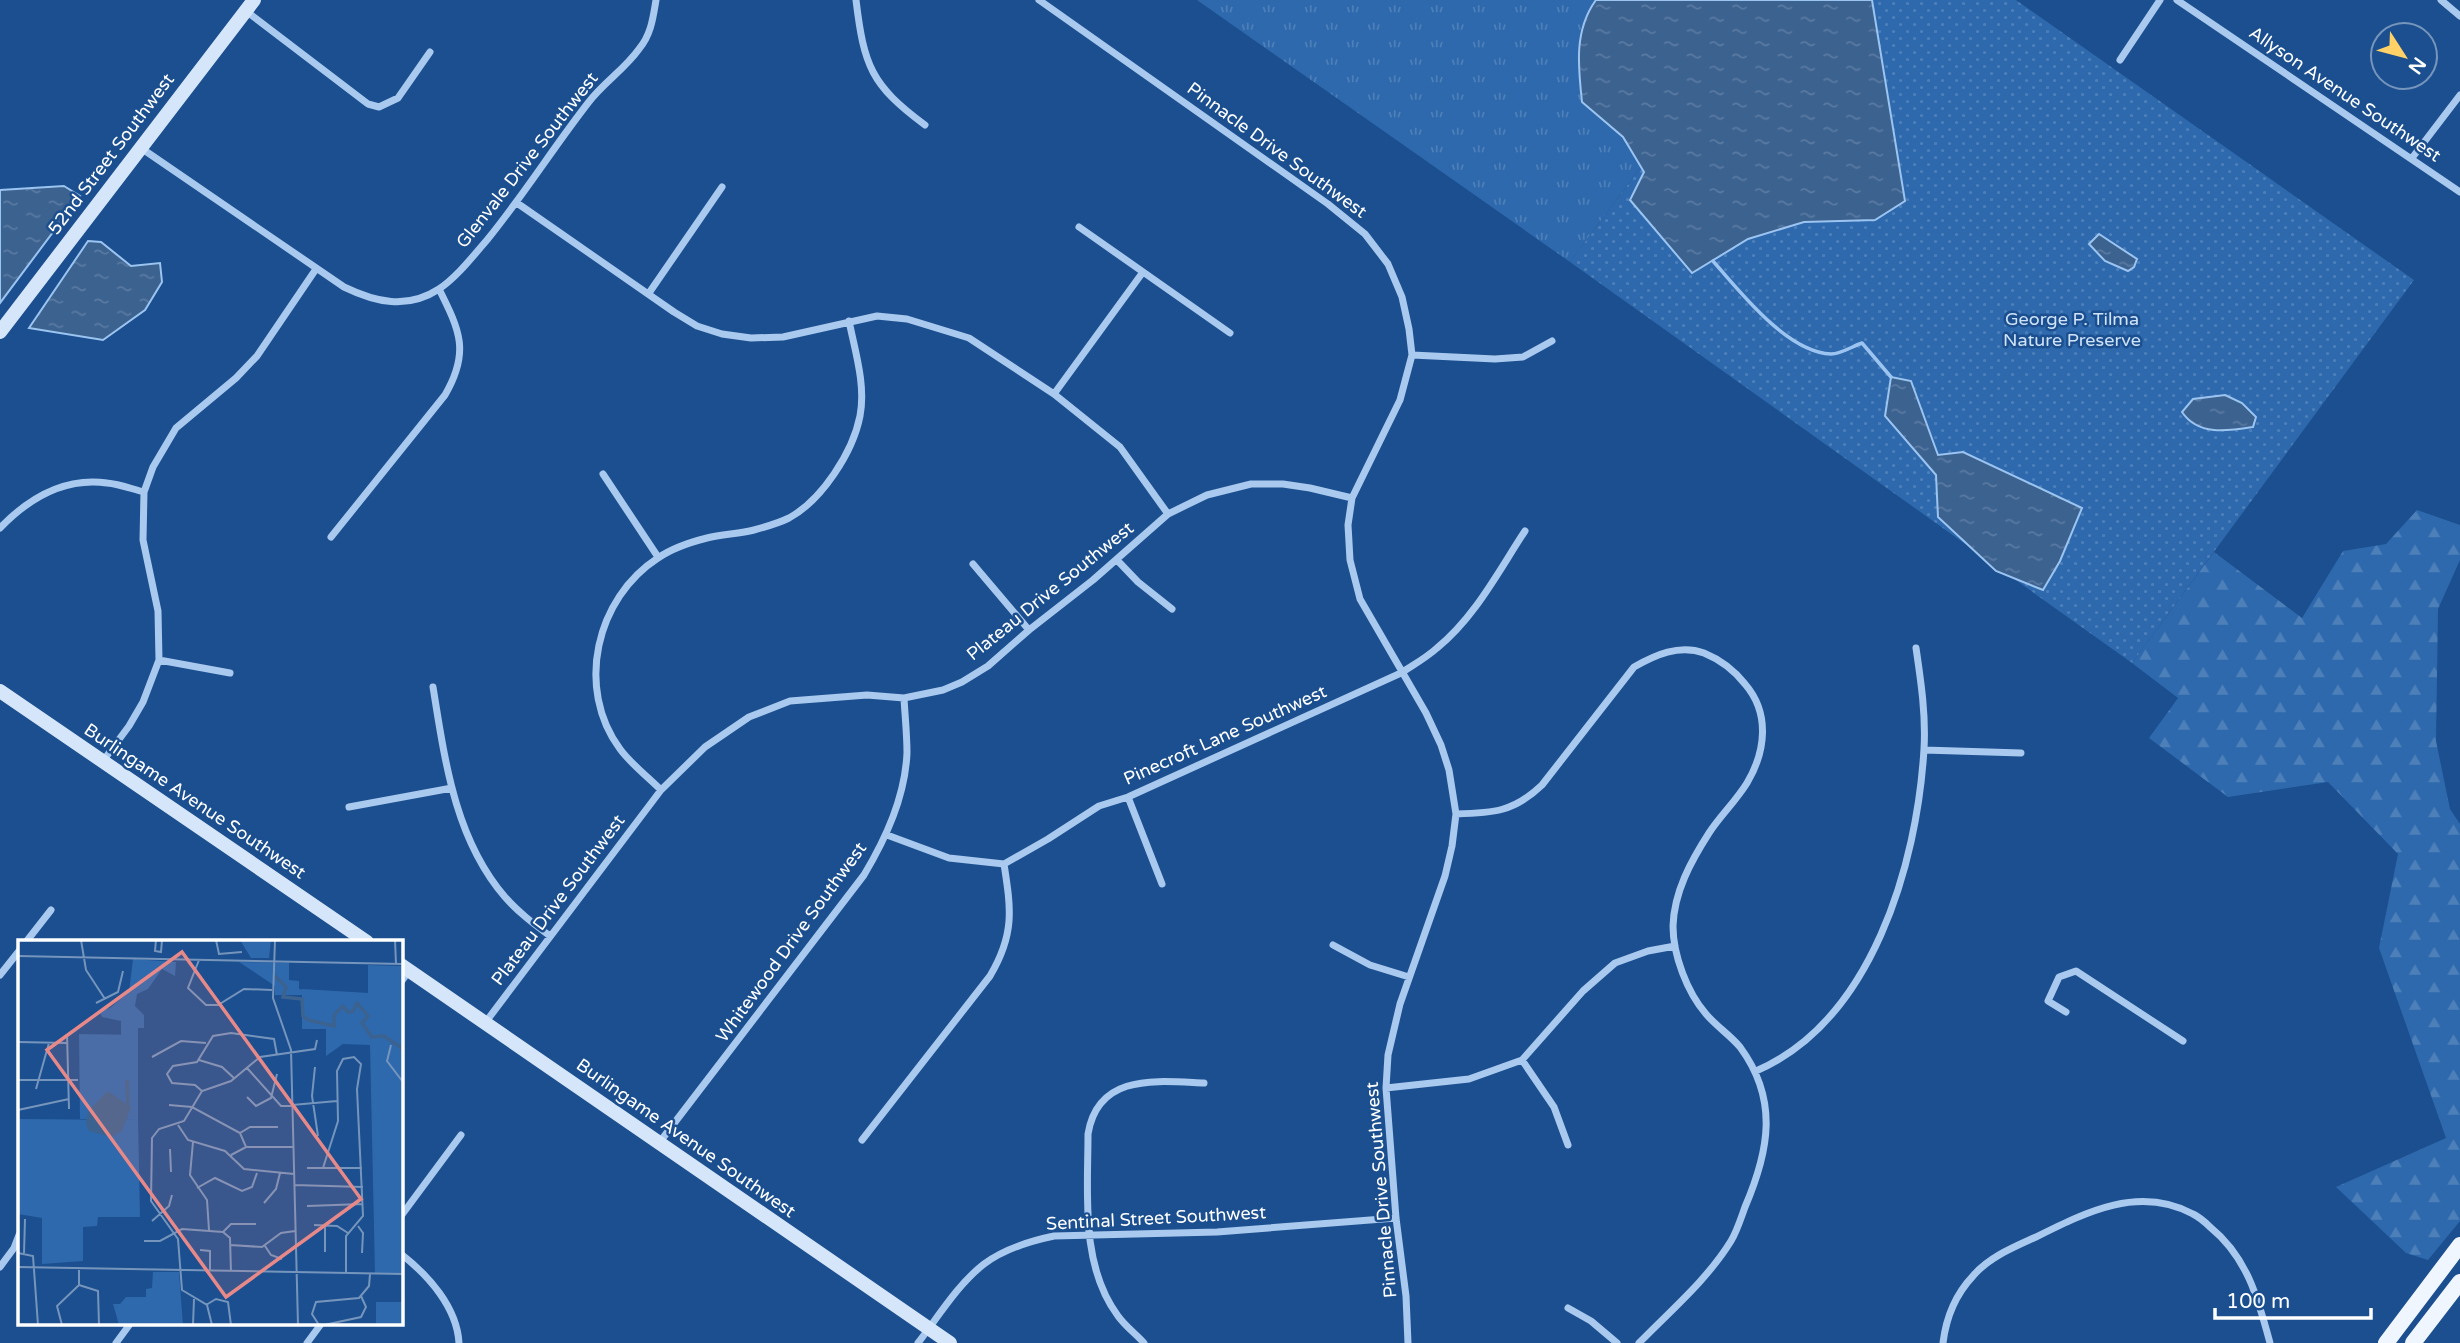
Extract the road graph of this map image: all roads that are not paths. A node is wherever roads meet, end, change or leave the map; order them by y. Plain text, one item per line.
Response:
1 (656, 0) edge
2 (856, 0) edge
3 (1039, 0) edge
4 (2160, 0) edge
5 (2177, 0) edge
6 (2441, 0) edge
7 (250, 5) edge
8 (2460, 16) edge
9 (430, 52) dead end
10 (2120, 60) dead end
11 (2460, 95) edge
12 (925, 125) dead end
13 (140, 148) junction
14 (2412, 158) junction
15 (722, 187) dead end
16 (2460, 192) edge
17 (517, 203) junction
18 (1079, 227) dead end
19 (316, 269) junction
20 (1143, 271) junction
21 (439, 289) junction
22 (649, 293) junction
23 (849, 321) junction
24 (0, 332) edge
25 (1230, 333) dead end
26 (1552, 341) dead end
27 (1412, 355) junction
28 (1054, 394) junction
29 (603, 474) dead end
30 (144, 492) junction
31 (1352, 498) junction
32 (1168, 514) junction
33 (0, 528) edge
34 (1525, 531) dead end
35 (331, 537) dead end
36 (658, 557) junction
37 (1117, 560) junction
38 (973, 564) dead end
39 (1172, 609) dead end
40 (1029, 630) junction
41 (1916, 648) dead end
42 (159, 660) junction
43 (230, 673) dead end
44 (1401, 673) junction
45 (433, 687) dead end
46 (0, 691) edge
47 (904, 698) junction
48 (1924, 750) junction
49 (2021, 753) dead end
50 (103, 761) junction
51 (452, 788) junction
52 (661, 790) junction
53 (1128, 797) junction
54 (349, 807) dead end
55 (1456, 814) junction
56 (887, 835) junction
57 (1004, 864) junction
58 (1162, 884) dead end
59 (51, 910) dead end
60 (550, 936) junction
61 (28, 940) edge
62 (365, 940) edge
63 (1333, 945) dead end
64 (1675, 946) junction
65 (18, 952) edge
66 (403, 973) edge
67 (0, 975) edge
68 (1409, 977) junction
69 (2066, 1012) dead end
70 (485, 1023) junction
71 (2183, 1041) dead end
72 (1522, 1060) junction
73 (1756, 1070) junction
74 (1204, 1083) dead end
75 (1386, 1088) junction
76 (461, 1135) dead end
77 (862, 1140) dead end
78 (659, 1143) junction
79 (1568, 1145) dead end
80 (402, 1215) edge
81 (1396, 1217) junction
82 (1089, 1236) junction
83 (18, 1238) edge
84 (2460, 1245) edge
85 (402, 1255) edge
86 (0, 1267) edge
87 (2460, 1282) edge
88 (1568, 1308) dead end
89 (129, 1326) edge
90 (320, 1326) edge
91 (929, 1328) junction
92 (116, 1343) edge
93 (307, 1343) edge
94 (459, 1343) edge
95 (918, 1343) edge
96 (950, 1343) edge
97 (1144, 1343) edge
98 (1408, 1343) edge
99 (1617, 1343) edge
100 (1639, 1343) edge
101 (1943, 1343) edge
102 (2270, 1343) edge
103 (2386, 1343) edge
104 (2413, 1343) edge

1 - 17 street, Glenvale Drive Southwest
2 - 12 street
3 - 27 street, Pinnacle Drive Southwest
4 - 10 street
5 - 14 street, Allyson Avenue Southwest
6 - 8 street
7 - 9 street
7 - 13 street, 52nd Street Southwest
11 - 14 street
13 - 19 street, Glenvale Drive Southwest
13 - 24 street, 52nd Street Southwest
14 - 16 street, Allyson Avenue Southwest
15 - 22 street
17 - 21 street, Glenvale Drive Southwest
17 - 22 street
18 - 20 street
19 - 21 street, Glenvale Drive Southwest
19 - 30 street
20 - 25 street
20 - 28 street
21 - 35 street
22 - 23 street
23 - 28 street
23 - 36 street
26 - 27 street
27 - 31 street, Pinnacle Drive Southwest
28 - 32 street
29 - 36 street
30 - 33 street
30 - 42 street
31 - 32 street, Plateau Drive Southwest
31 - 44 street, Pinnacle Drive Southwest
32 - 37 street, Plateau Drive Southwest
34 - 44 street, Pinecroft Lane Southwest
36 - 52 street
37 - 39 street
37 - 40 street, Plateau Drive Southwest
38 - 40 street
40 - 47 street, Plateau Drive Southwest
41 - 48 street
42 - 43 street
42 - 50 street
44 - 53 street, Pinecroft Lane Southwest
44 - 55 street, Pinnacle Drive Southwest
45 - 51 street
46 - 50 street, Burlingame Avenue Southwest
47 - 52 street, Plateau Drive Southwest
47 - 56 street, Whitewood Drive Southwest
48 - 49 street
48 - 73 street
50 - 62 street, Burlingame Avenue Southwest
51 - 54 street
51 - 60 street
52 - 60 street, Plateau Drive Southwest
53 - 57 street, Pinecroft Lane Southwest
53 - 58 street
55 - 64 street
55 - 68 street, Pinnacle Drive Southwest
56 - 57 street
56 - 78 street, Whitewood Drive Southwest
57 - 77 street
59 - 61 street
60 - 70 street, Plateau Drive Southwest
63 - 68 street
64 - 72 street
64 - 73 street
65 - 67 street
66 - 70 street, Burlingame Avenue Southwest
68 - 75 street, Pinnacle Drive Southwest
69 - 71 street
70 - 78 street, Burlingame Avenue Southwest
72 - 75 street
72 - 79 street
73 - 100 street
74 - 82 street
75 - 81 street, Pinnacle Drive Southwest
76 - 80 street
78 - 91 street, Burlingame Avenue Southwest
81 - 82 street, Sentinal Street Southwest
81 - 98 street, Pinnacle Drive Southwest
82 - 91 street, Sentinal Street Southwest
82 - 97 street
83 - 86 street
84 - 103 main road
85 - 94 street
87 - 104 main road
88 - 99 street
89 - 92 street
90 - 93 street
91 - 95 street, Sentinal Street Southwest
91 - 96 street, Burlingame Avenue Southwest
101 - 102 street

